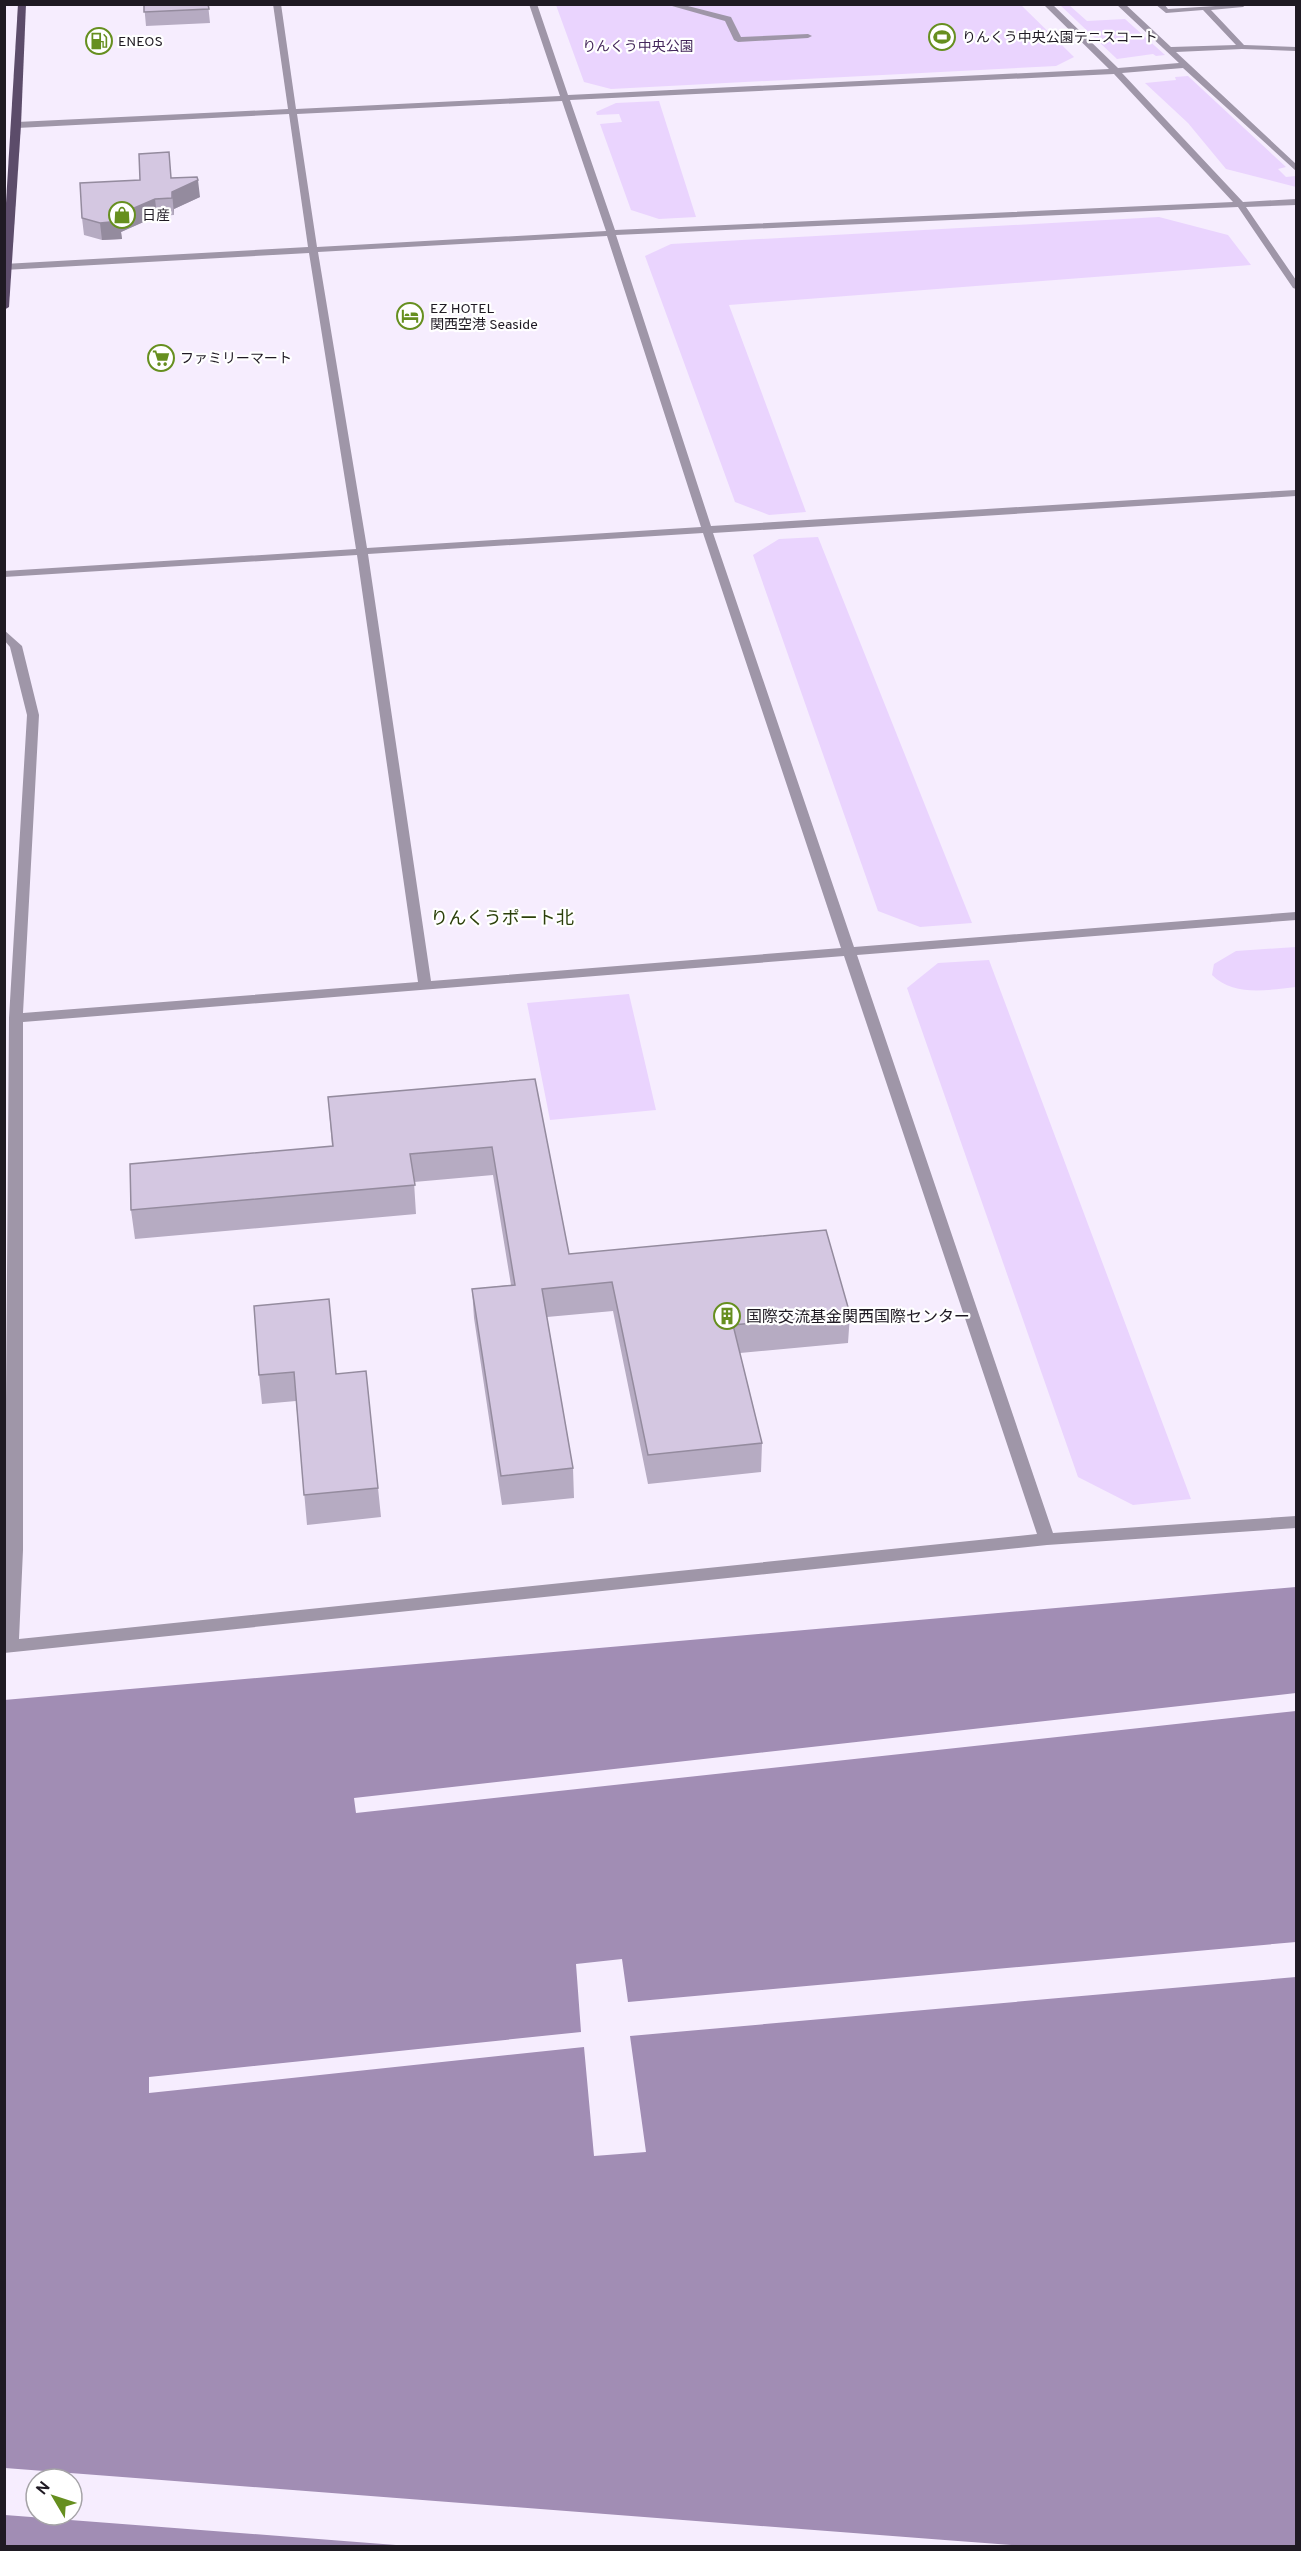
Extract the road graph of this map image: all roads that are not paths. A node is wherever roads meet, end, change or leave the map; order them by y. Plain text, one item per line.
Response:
1 (22, 4) edge
2 (277, 4) edge
3 (533, 4) edge
4 (669, 4) edge
5 (1047, 4) edge
6 (1120, 4) edge
7 (1159, 4) edge
8 (1243, 5) edge
9 (1205, 8) junction
10 (808, 36) dead end
11 (1242, 47) junction
12 (1296, 49) edge
13 (1169, 50) junction
14 (1185, 65) junction
15 (1116, 71) junction
16 (565, 98) junction
17 (292, 112) junction
18 (17, 125) junction
19 (1296, 168) edge
20 (1296, 202) edge
21 (1239, 203) junction
22 (611, 233) junction
23 (313, 251) junction
24 (5, 267) edge
25 (1296, 286) edge
26 (4, 307) edge
27 (1296, 493) edge
28 (707, 530) junction
29 (362, 551) junction
30 (4, 574) edge
31 (4, 633) edge
32 (1296, 916) edge
33 (848, 952) junction
34 (425, 985) junction
35 (16, 1018) junction
36 (1296, 1522) edge
37 (1047, 1539) junction
38 (8, 1647) edge

1 - 18 main road
2 - 17 street
3 - 16 street
4 - 10 street
5 - 15 street
6 - 13 street
7 - 9 street
8 - 9 street
9 - 11 street
11 - 12 street
11 - 13 street
13 - 14 street
14 - 15 street
14 - 19 street
15 - 16 street
15 - 21 street
16 - 17 street
16 - 22 street
17 - 18 street
17 - 23 street
18 - 24 main road
20 - 21 street
21 - 22 street
21 - 25 street
22 - 23 street
22 - 28 street
23 - 24 street
23 - 29 street
24 - 26 main road
27 - 28 street
28 - 29 street
28 - 33 street
29 - 30 street
29 - 34 street
31 - 35 street
32 - 33 street
33 - 34 street
33 - 37 street
34 - 35 street
35 - 38 street
36 - 37 street
37 - 38 street

